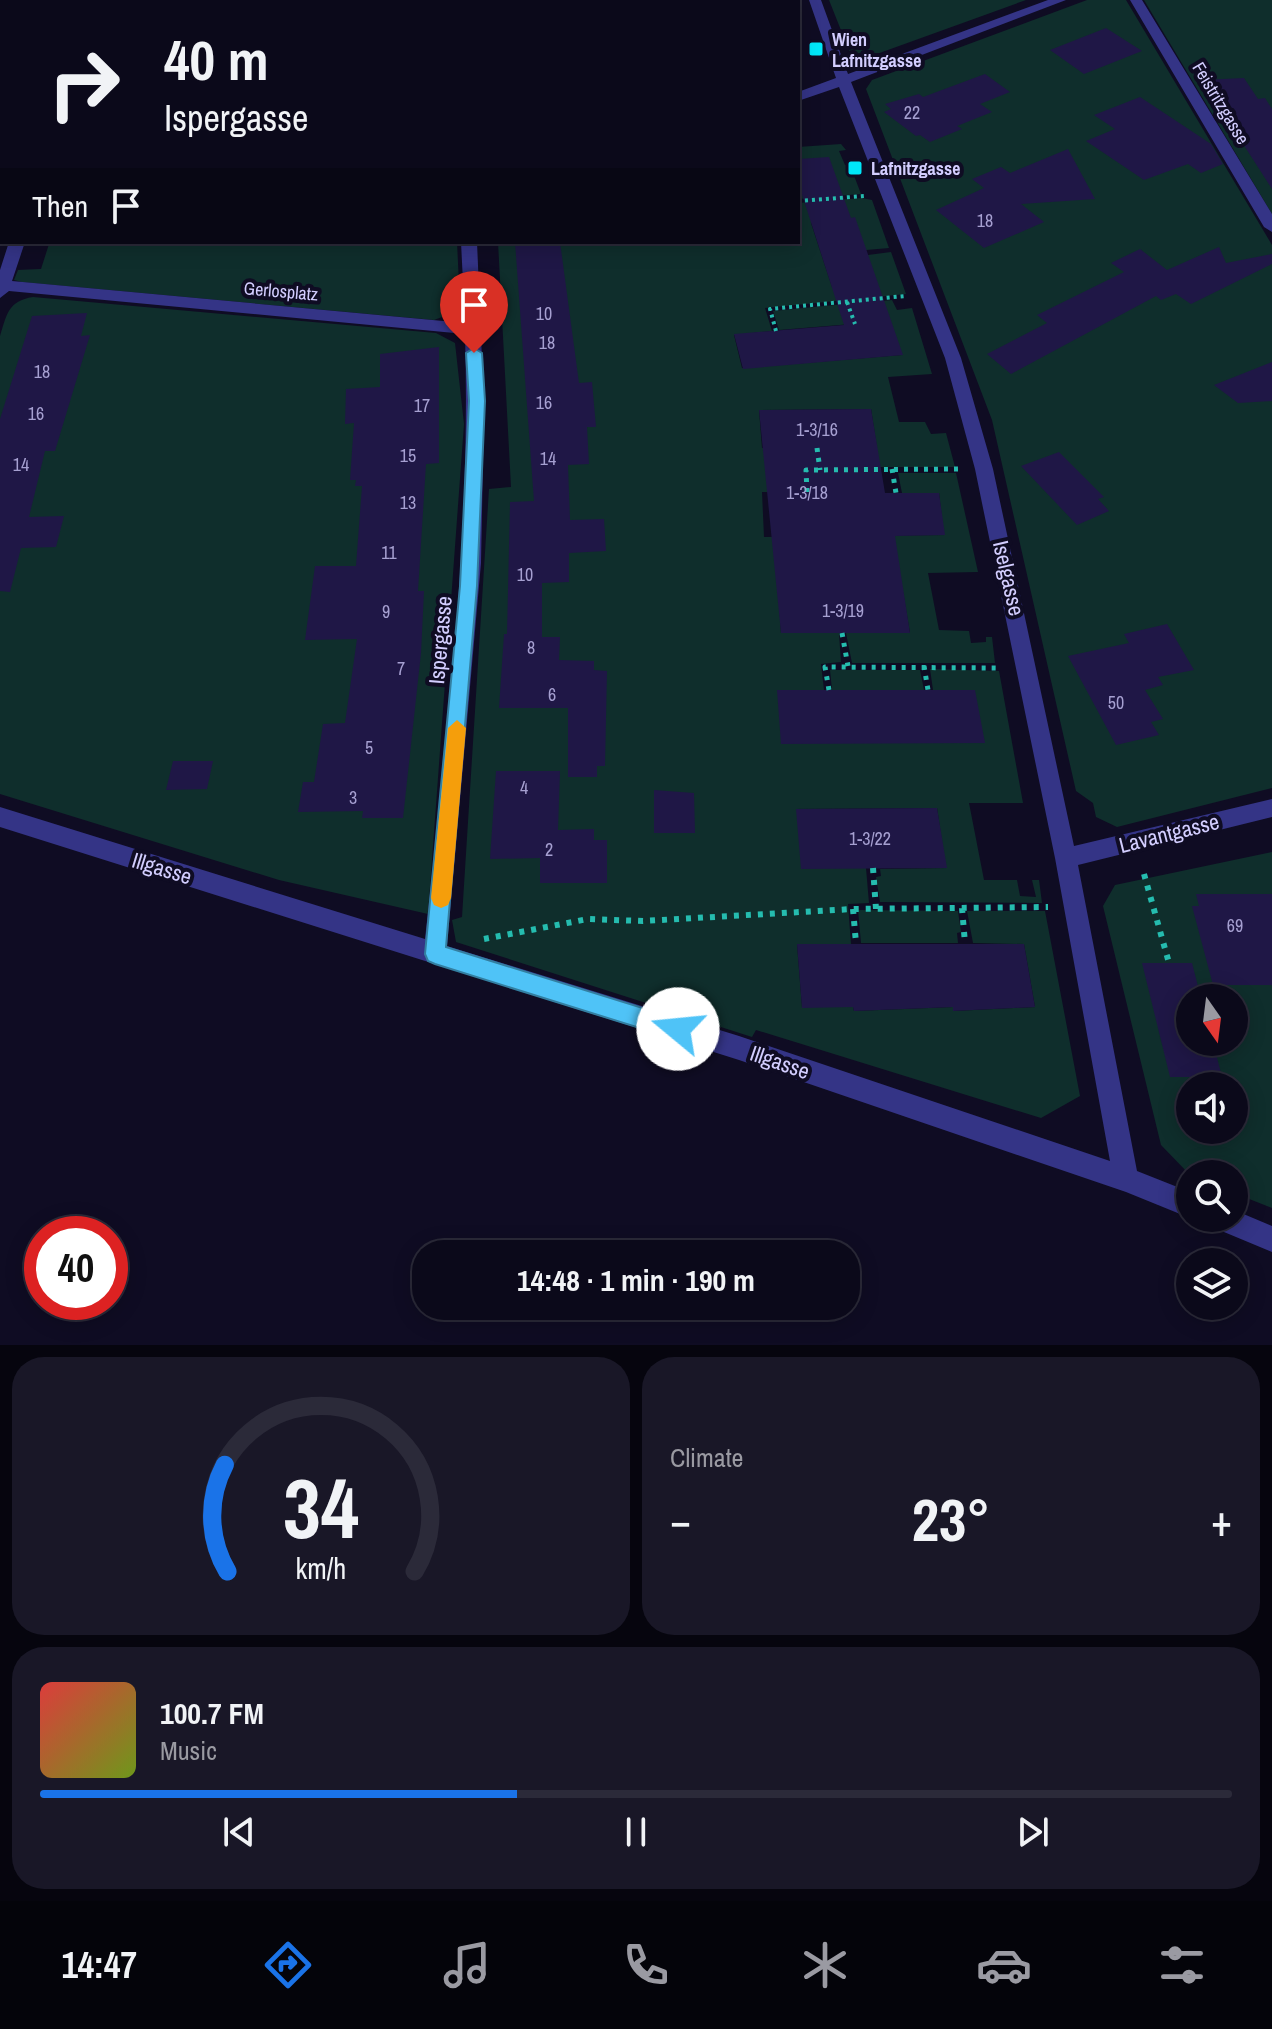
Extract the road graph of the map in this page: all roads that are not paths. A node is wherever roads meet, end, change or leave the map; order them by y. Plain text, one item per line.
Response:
1 (815, 0) edge
2 (1060, 0) edge
3 (1136, 0) edge
4 (843, 81) junction
5 (800, 96) edge
6 (1272, 227) edge
7 (16, 244) edge
8 (469, 244) edge
9 (1, 288) edge
10 (473, 329) junction
11 (1272, 808) edge
12 (0, 817) edge
13 (1066, 858) junction
14 (435, 954) junction
15 (1126, 1179) junction
16 (1176, 1199) edge
17 (1248, 1229) edge
18 (1272, 1239) edge

1 - 4 street, Iselgasse
2 - 4 street
3 - 6 street, Feistritzgasse
4 - 5 street
4 - 13 street, Iselgasse
7 - 9 street
8 - 10 street
9 - 10 street, Gerlosplatz
10 - 14 street, Ispergasse
11 - 13 street, Lavantgasse
12 - 14 street, Illgasse
13 - 15 street, Iselgasse
14 - 15 street, Illgasse
15 - 16 street, Illgasse
17 - 18 street

